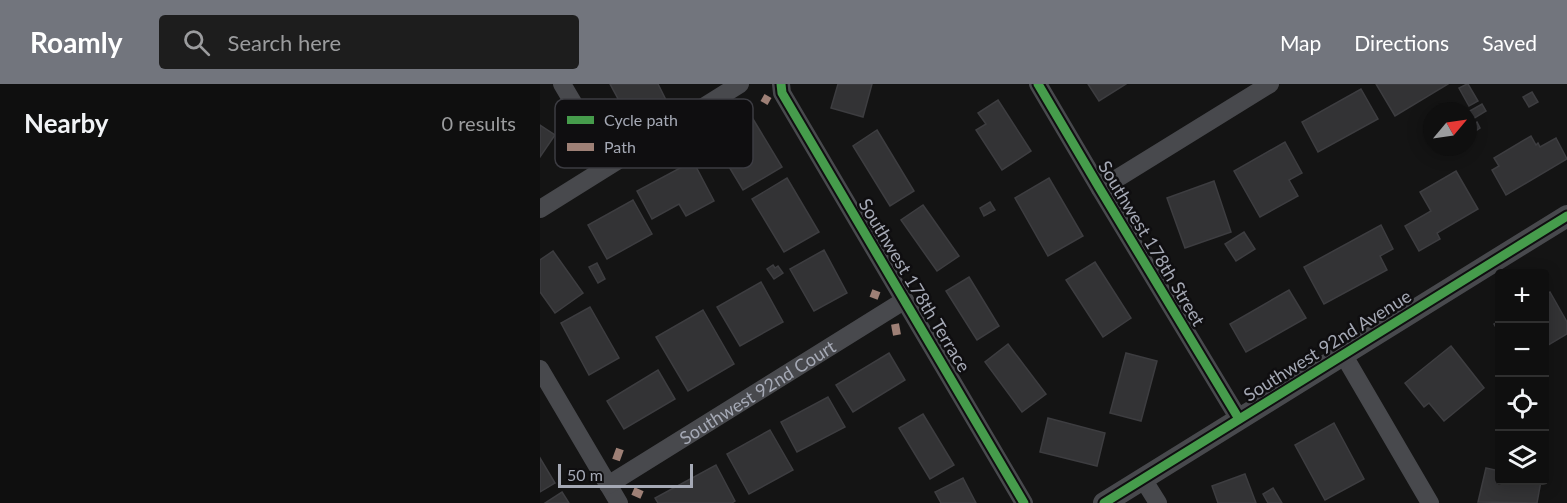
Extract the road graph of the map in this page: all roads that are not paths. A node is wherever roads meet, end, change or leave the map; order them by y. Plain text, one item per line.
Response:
1 (562, 84) edge
2 (740, 84) edge
3 (781, 84) edge
4 (1038, 84) edge
5 (1270, 84) edge
6 (571, 99) edge
7 (716, 99) edge
8 (605, 168) edge
9 (1100, 189) junction
10 (540, 209) edge
11 (1567, 216) edge
12 (905, 300) junction
13 (1343, 354) junction
14 (540, 369) edge
15 (1239, 419) junction
16 (1143, 479) junction
17 (608, 485) junction
18 (619, 503) edge
19 (1024, 503) edge
20 (1104, 503) edge
21 (1158, 503) edge
22 (1430, 503) edge

1 - 6 street
2 - 7 street
3 - 12 street, Southwest 178th Terrace
4 - 9 street, Southwest 178th Street
5 - 9 street
8 - 10 street
9 - 15 street, Southwest 178th Street
11 - 13 street, Southwest 92nd Avenue
12 - 17 street, Southwest 92nd Court
12 - 19 street, Southwest 178th Terrace
13 - 15 street, Southwest 92nd Avenue
13 - 22 street
14 - 17 street
15 - 16 street, Southwest 92nd Avenue
16 - 20 street, Southwest 92nd Avenue
16 - 21 street
17 - 18 street

